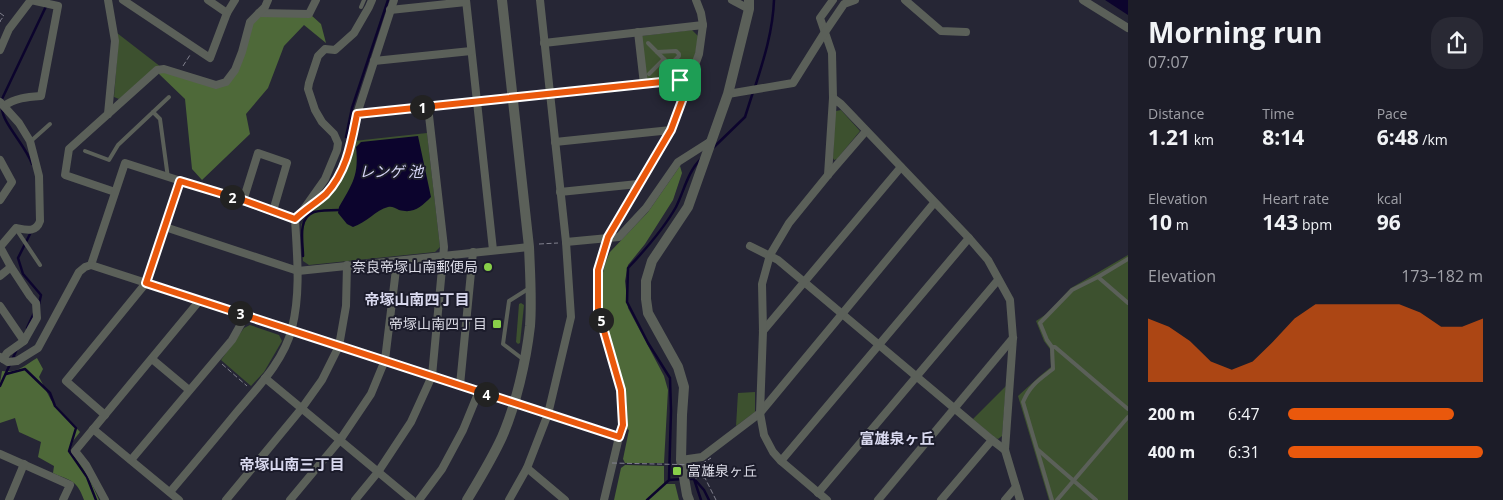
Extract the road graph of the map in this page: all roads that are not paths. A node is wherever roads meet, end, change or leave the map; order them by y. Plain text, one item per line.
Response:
1 (31, 0) edge
2 (108, 0) edge
3 (123, 0) edge
4 (208, 0) edge
5 (235, 0) edge
6 (268, 0) edge
7 (316, 0) edge
8 (364, 0) edge
9 (372, 0) edge
10 (394, 0) edge
11 (502, 0) edge
12 (540, 0) edge
13 (696, 0) edge
14 (732, 0) edge
15 (833, 0) edge
16 (855, 0) edge
17 (905, 0) edge
18 (1083, 0) edge
19 (466, 1) edge
20 (749, 4) edge
21 (361, 7) dead end
22 (390, 10) junction
23 (228, 13) junction
24 (259, 13) junction
25 (703, 26) junction
26 (1128, 28) edge
27 (638, 32) junction
28 (825, 32) junction
29 (966, 32) dead end
30 (544, 43) junction
31 (648, 43) dead end
32 (0, 50) edge
33 (471, 51) junction
34 (657, 52) junction
35 (664, 59) junction
36 (374, 61) junction
37 (670, 65) junction
38 (649, 74) dead end
39 (690, 79) junction
40 (680, 80) junction
41 (644, 84) junction
42 (550, 94) junction
43 (728, 94) junction
44 (169, 97) dead end
45 (513, 98) junction
46 (833, 98) junction
47 (477, 102) junction
48 (2, 104) edge
49 (428, 107) junction
50 (153, 112) junction
51 (108, 114) junction
52 (357, 114) junction
53 (50, 124) dead end
54 (671, 130) junction
55 (866, 131) junction
56 (30, 141) junction
57 (711, 141) junction
58 (555, 142) junction
59 (85, 151) dead end
60 (0, 160) edge
61 (901, 167) junction
62 (828, 175) junction
63 (168, 178) junction
64 (180, 181) junction
65 (638, 184) junction
66 (115, 192) junction
67 (560, 192) junction
68 (0, 200) edge
69 (243, 200) junction
70 (934, 203) junction
71 (273, 211) junction
72 (298, 216) junction
73 (165, 227) junction
74 (16, 228) junction
75 (608, 237) junction
76 (969, 238) junction
77 (566, 242) junction
78 (750, 246) dead end
79 (529, 247) junction
80 (493, 250) junction
81 (473, 252) junction
82 (444, 255) junction
83 (770, 255) junction
84 (1128, 259) edge
85 (397, 260) junction
86 (40, 265) dead end
87 (91, 265) junction
88 (347, 265) junction
89 (11, 267) junction
90 (298, 271) junction
91 (0, 276) edge
92 (1098, 277) junction
93 (998, 280) junction
94 (805, 282) junction
95 (146, 283) junction
96 (530, 288) junction
97 (200, 300) junction
98 (1128, 303) edge
99 (0, 306) edge
100 (842, 313) junction
101 (246, 315) junction
102 (292, 330) junction
103 (763, 331) junction
104 (1013, 338) junction
105 (24, 341) junction
106 (879, 345) junction
107 (339, 346) junction
108 (1052, 347) junction
109 (4, 359) edge
110 (152, 359) junction
111 (384, 360) junction
112 (524, 360) junction
113 (432, 376) junction
114 (916, 376) junction
115 (265, 378) junction
116 (460, 385) junction
117 (190, 390) junction
118 (479, 391) junction
119 (514, 403) junction
120 (302, 408) junction
121 (954, 408) junction
122 (1128, 409) edge
123 (760, 413) junction
124 (548, 414) junction
125 (105, 415) junction
126 (1128, 417) edge
127 (93, 429) junction
128 (619, 437) junction
129 (340, 440) junction
130 (992, 440) junction
131 (1036, 448) junction
132 (1005, 450) junction
133 (0, 454) edge
134 (131, 460) junction
135 (681, 460) junction
136 (781, 462) junction
137 (24, 464) junction
138 (527, 468) junction
139 (378, 472) junction
140 (1074, 480) junction
141 (1016, 487) junction
142 (170, 492) junction
143 (818, 493) junction
144 (9, 500) edge
145 (63, 500) edge
146 (105, 500) edge
147 (179, 500) edge
148 (226, 500) edge
149 (290, 500) edge
150 (355, 500) edge
151 (412, 500) edge
152 (419, 500) edge
153 (467, 500) edge
154 (509, 500) edge
155 (565, 500) edge
156 (604, 500) edge
157 (689, 500) edge
158 (827, 500) edge
159 (878, 500) edge
160 (941, 500) edge
161 (1005, 500) edge
162 (1020, 500) edge
163 (1052, 500) edge
164 (1057, 500) edge
165 (1096, 500) edge

1 - 32 street
1 - 48 street
2 - 51 street
3 - 23 street
4 - 23 street
5 - 23 street
6 - 24 street
7 - 24 street
8 - 21 lane
9 - 72 street
10 - 22 street
11 - 45 street
12 - 30 street
13 - 25 street
14 - 20 street
15 - 28 street
16 - 28 street
17 - 29 street
18 - 26 street
19 - 22 street
19 - 33 street
20 - 43 street
22 - 36 street
24 - 51 street
25 - 27 street
25 - 39 street
27 - 30 street
27 - 41 street
28 - 43 street
28 - 46 street
30 - 42 street
31 - 34 lane
33 - 36 street
33 - 47 street
34 - 35 lane
34 - 37 lane
35 - 37 lane
35 - 38 lane
36 - 52 street
37 - 40 lane
39 - 40 street
39 - 54 street
40 - 41 street
41 - 42 street
42 - 45 street
42 - 58 street
43 - 57 street
44 - 50 lane
45 - 47 street
45 - 79 street
46 - 55 street
46 - 62 street
47 - 49 street
47 - 80 street
48 - 56 street
49 - 52 street
49 - 82 street
50 - 59 lane
50 - 63 lane
51 - 66 street
52 - 72 street
53 - 56 lane
54 - 58 street
54 - 65 street
55 - 61 street
55 - 62 street
56 - 74 street
57 - 75 street
57 - 135 street
58 - 67 street
60 - 68 street
61 - 70 street
61 - 94 street
62 - 83 street
63 - 64 street
63 - 66 street
64 - 69 street
64 - 73 street
65 - 67 street
65 - 75 street
66 - 87 street
67 - 77 street
69 - 71 street
69 - 71 street
70 - 76 street
70 - 100 street
71 - 72 street
72 - 90 street
73 - 90 street
73 - 95 street
74 - 86 lane
74 - 89 street
75 - 77 street
75 - 128 street
76 - 93 street
76 - 106 street
77 - 124 street
78 - 83 street
79 - 80 street
79 - 96 street
80 - 81 street
81 - 82 street
81 - 116 street
82 - 85 street
82 - 113 street
83 - 94 street
83 - 103 street
84 - 92 lane
85 - 88 street
85 - 111 street
87 - 95 street
87 - 109 street
88 - 90 street
88 - 107 street
89 - 91 street
89 - 105 street
90 - 102 street
92 - 98 lane
92 - 108 lane
93 - 104 street
93 - 114 street
94 - 100 street
94 - 103 street
95 - 97 street
95 - 125 street
96 - 112 street
96 - 112 lane
97 - 101 street
97 - 110 street
99 - 105 street
100 - 106 street
100 - 123 street
101 - 102 street
101 - 117 street
102 - 107 street
102 - 115 street
103 - 123 street
104 - 121 street
104 - 132 street
105 - 109 street
106 - 114 street
106 - 136 street
107 - 111 street
107 - 120 street
108 - 122 lane
108 - 131 lane
110 - 117 street
110 - 125 street
111 - 113 street
111 - 129 street
112 - 119 street
113 - 116 street
113 - 139 street
114 - 121 street
114 - 143 street
115 - 120 street
115 - 142 street
116 - 118 street
117 - 134 street
118 - 119 street
118 - 152 street
119 - 124 street
119 - 153 street
120 - 129 street
120 - 148 street
121 - 130 street
121 - 159 street
123 - 135 street
123 - 136 street
124 - 128 street
124 - 138 street
125 - 127 street
126 - 140 lane
127 - 134 street
127 - 146 street
128 - 156 street
129 - 139 street
129 - 149 street
130 - 132 street
130 - 160 street
131 - 140 lane
131 - 163 lane
132 - 141 street
133 - 137 street
134 - 142 street
135 - 157 street
136 - 143 street
137 - 144 street
137 - 145 street
138 - 154 street
138 - 155 street
139 - 150 street
139 - 151 street
140 - 164 lane
140 - 165 lane
141 - 161 street
141 - 162 street
142 - 147 street
143 - 158 street

